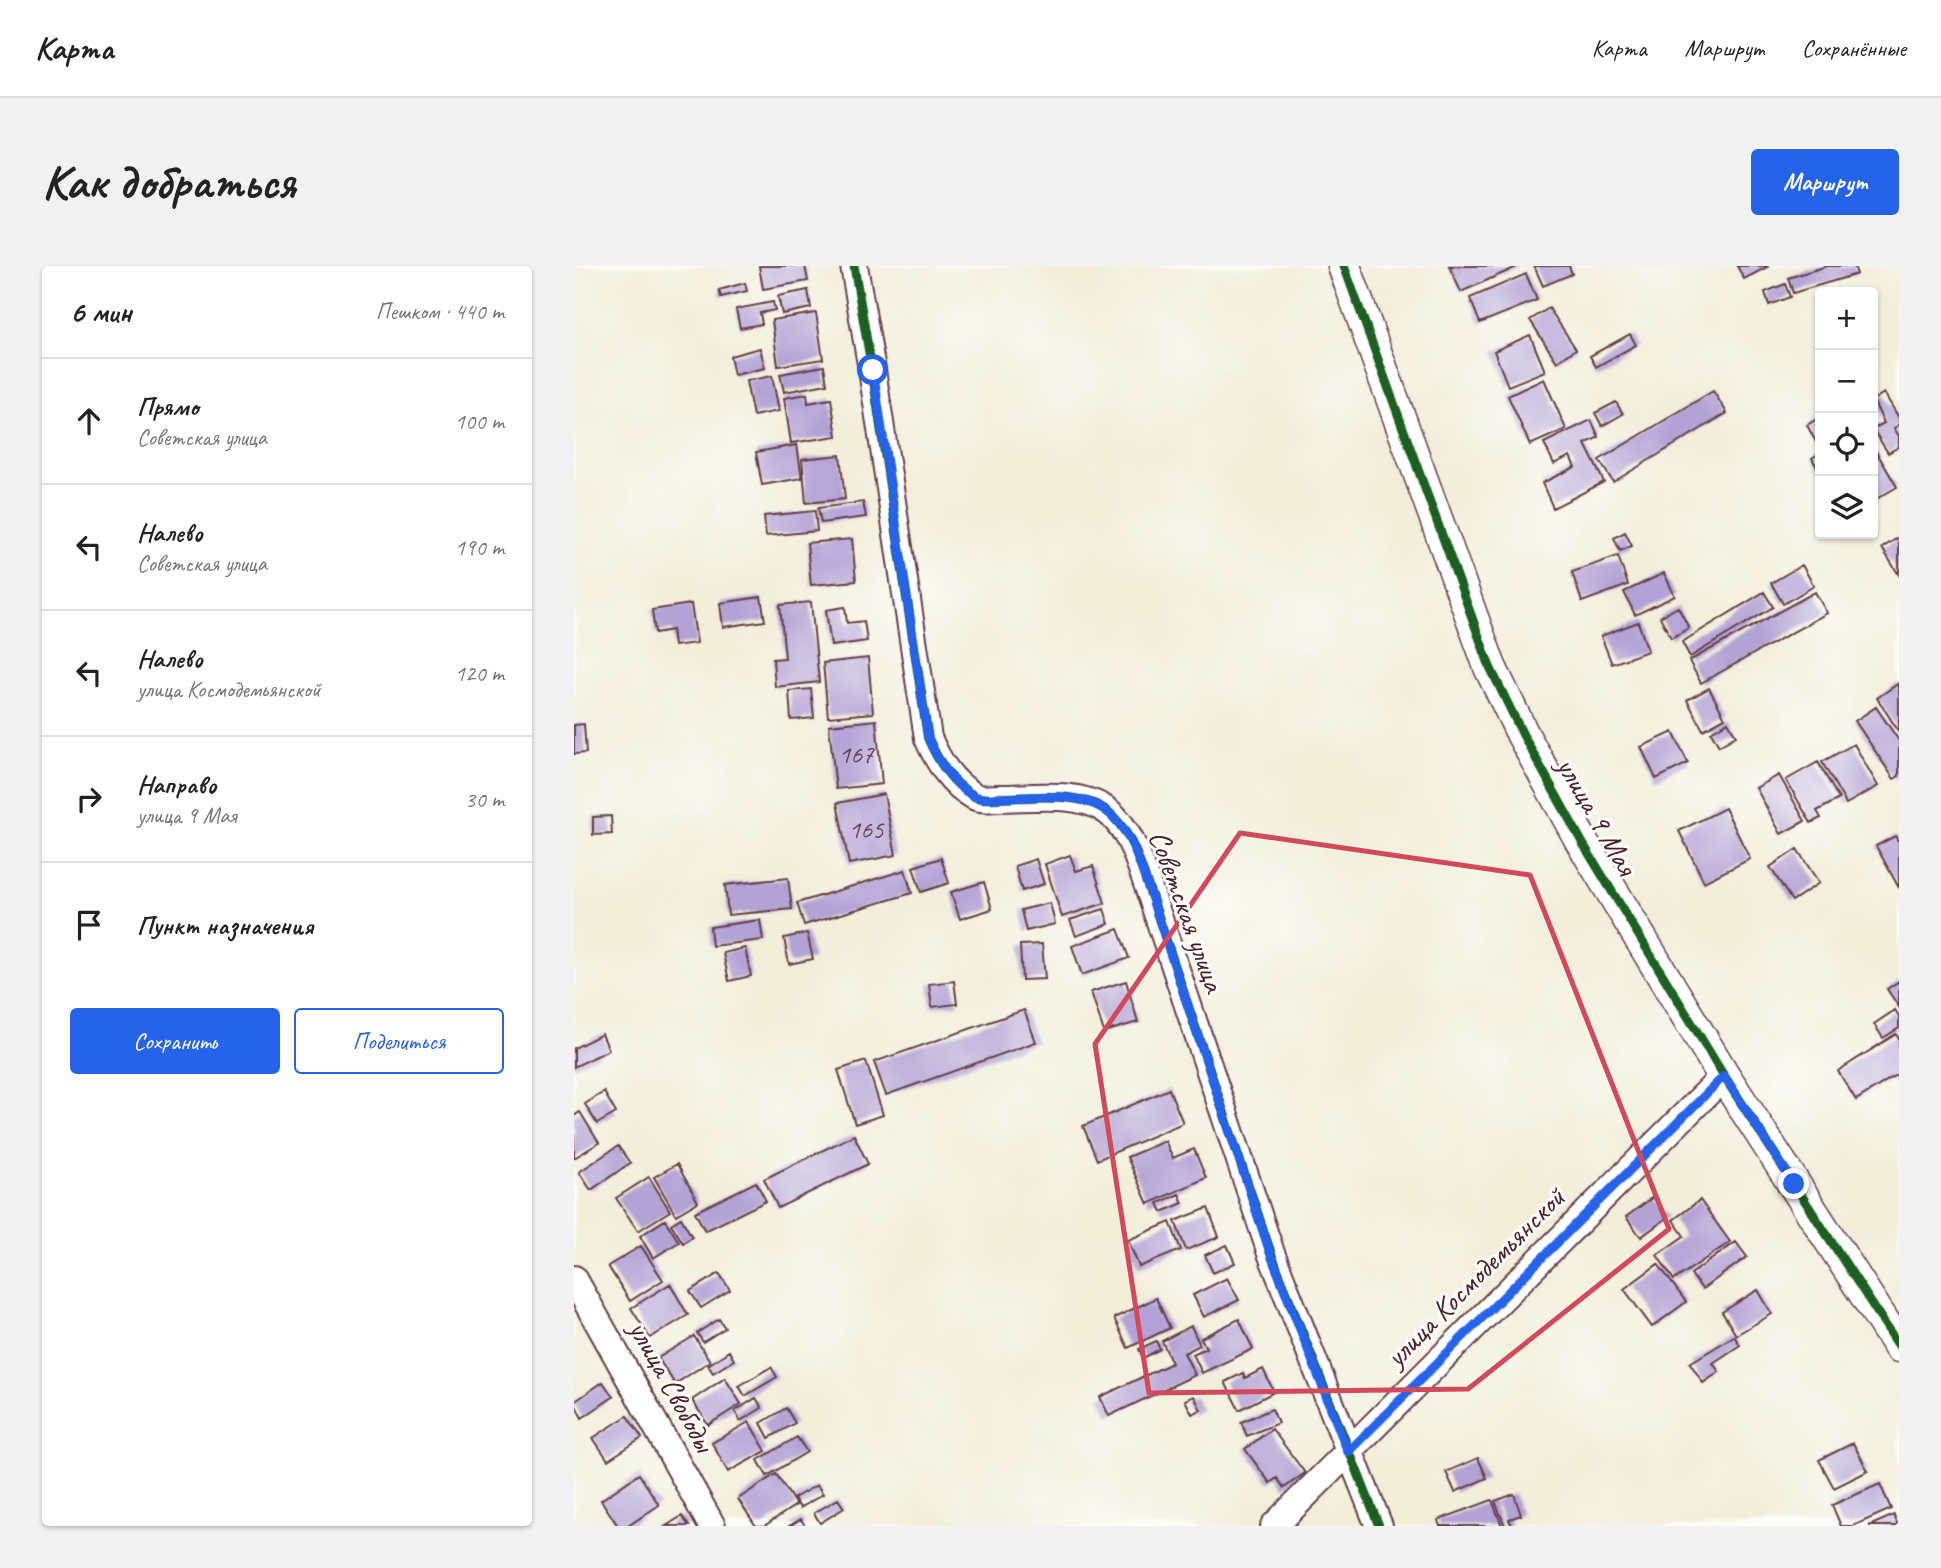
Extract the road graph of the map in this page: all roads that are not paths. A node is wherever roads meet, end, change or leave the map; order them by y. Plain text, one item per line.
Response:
1 (854, 266) edge
2 (1344, 266) edge
3 (1724, 1076) junction
4 (574, 1279) edge
5 (1899, 1346) edge
6 (1348, 1452) junction
7 (712, 1526) edge
8 (1274, 1526) edge
9 (1379, 1526) edge

1 - 6 street, Советская улица
2 - 3 street, улица 9 Мая
3 - 5 street, улица 9 Мая
3 - 6 street, улица Космодемьянской
4 - 7 street, улица Свободы
6 - 8 street, улица Космодемьянской
6 - 9 street, Советская улица

